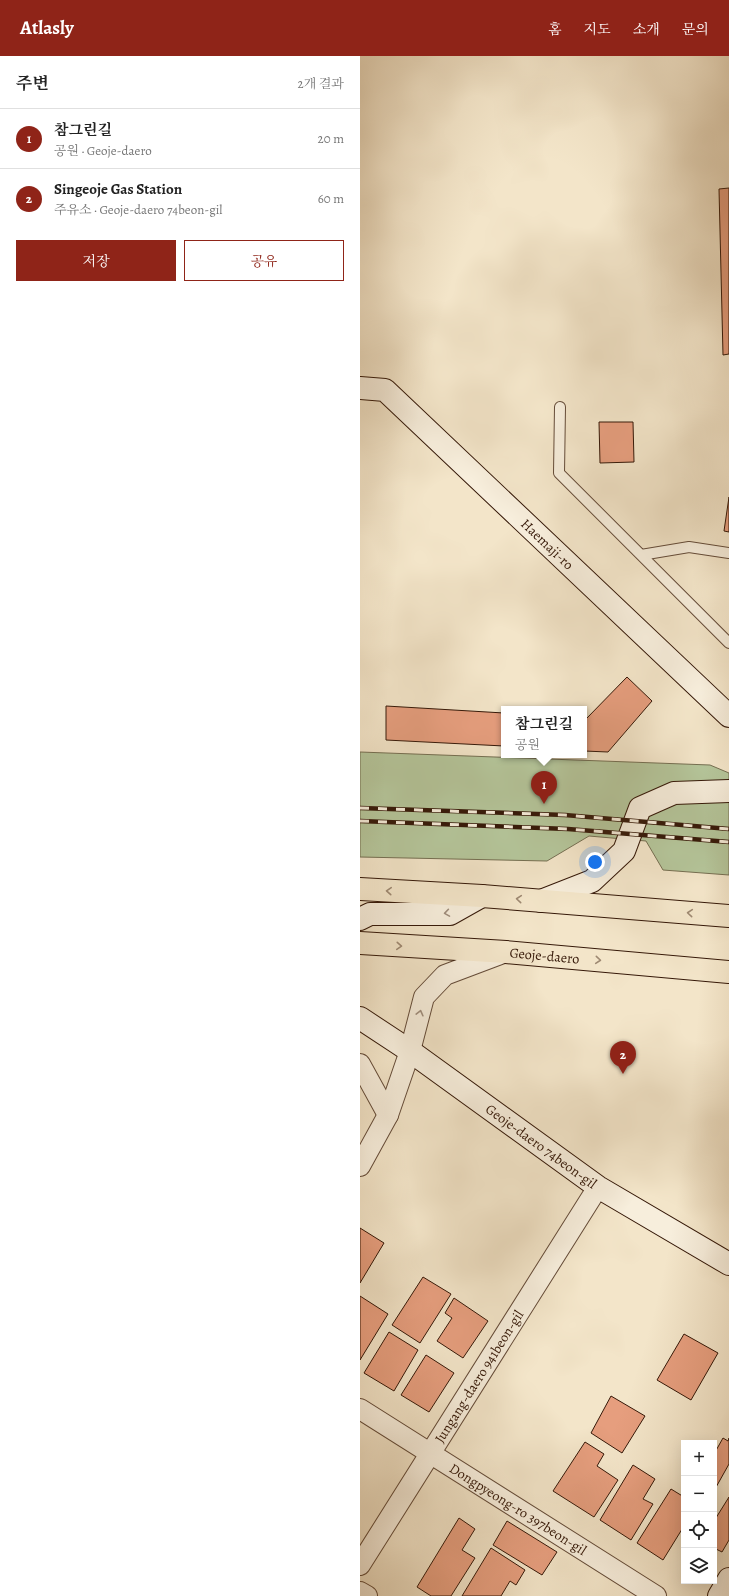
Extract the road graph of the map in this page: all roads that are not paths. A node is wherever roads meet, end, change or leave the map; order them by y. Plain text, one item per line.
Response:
1 (360, 388) edge
2 (560, 407) dead end
3 (729, 553) edge
4 (641, 555) junction
5 (729, 643) edge
6 (729, 716) edge
7 (729, 791) edge
8 (360, 889) edge
9 (482, 896) junction
10 (541, 901) junction
11 (729, 916) edge
12 (360, 919) edge
13 (360, 943) edge
14 (506, 952) junction
15 (729, 972) edge
16 (360, 1018) edge
17 (410, 1051) junction
18 (360, 1064) edge
19 (388, 1115) junction
20 (360, 1166) edge
21 (598, 1187) junction
22 (729, 1264) edge
23 (360, 1410) edge
24 (430, 1453) junction
25 (360, 1565) edge
26 (729, 1579) edge
27 (360, 1592) edge
28 (367, 1596) edge
29 (656, 1596) edge
30 (719, 1596) edge

1 - 6 street, Haemaji-ro
2 - 4 lane
3 - 4 lane
4 - 5 lane
7 - 10 street
9 -> 8 main road
10 -> 9 main road
9 -> 12 street
11 -> 10 main road
13 -> 14 main road, Geoje-daero
14 -> 15 main road, Geoje-daero
17 -> 14 street
16 - 17 street, Geoje-daero 74beon-gil
17 - 19 street
17 - 21 street, Geoje-daero 74beon-gil
18 - 19 street
19 - 20 street
21 - 22 street, Geoje-daero 74beon-gil
21 - 24 street, Jungang-daero 941beon-gil
23 - 24 street, Dongpyeong-ro 397beon-gil
24 - 25 street, Jungang-daero 941beon-gil
24 - 29 street, Dongpyeong-ro 397beon-gil
26 - 30 street
27 - 28 street

